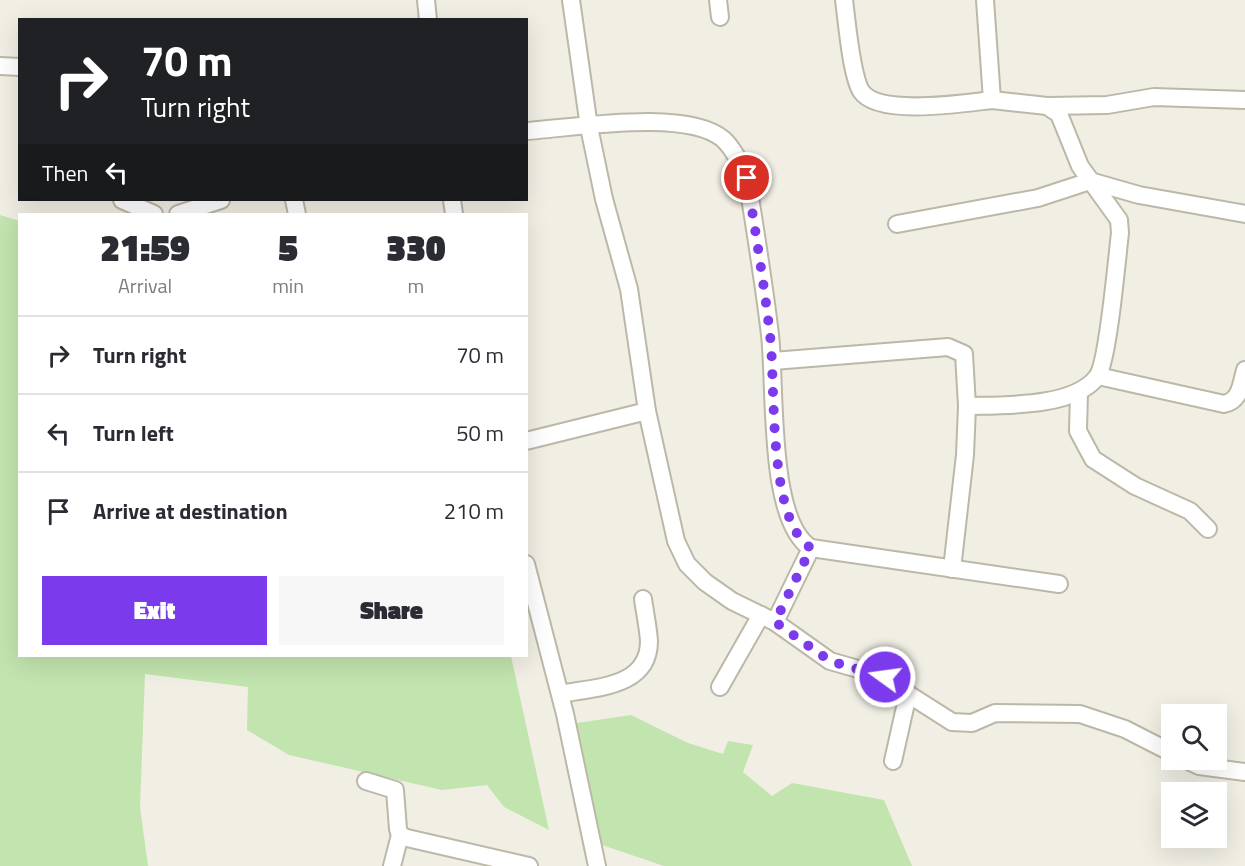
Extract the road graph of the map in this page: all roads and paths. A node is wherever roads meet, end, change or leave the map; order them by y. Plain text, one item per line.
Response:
1 (426, 0) edge
2 (571, 0) edge
3 (844, 0) edge
4 (985, 0) edge
5 (428, 18) edge
6 (0, 66) edge
7 (18, 67) edge
8 (992, 100) junction
9 (1245, 100) edge
10 (1047, 106) junction
11 (589, 127) junction
12 (528, 131) edge
13 (1090, 182) junction
14 (124, 201) edge
15 (218, 201) edge
16 (152, 213) edge
17 (181, 213) edge
18 (1245, 214) edge
19 (897, 224) dead end
20 (773, 361) junction
21 (1245, 370) edge
22 (1098, 376) junction
23 (1079, 392) junction
24 (967, 406) junction
25 (647, 411) junction
26 (528, 441) edge
27 (1208, 529) dead end
28 (811, 548) junction
29 (952, 569) junction
30 (528, 572) edge
31 (1059, 584) dead end
32 (643, 599) dead end
33 (768, 618) junction
34 (720, 687) dead end
35 (560, 694) junction
36 (908, 694) junction
37 (1161, 747) edge
38 (893, 761) dead end
39 (1227, 770) edge
40 (1245, 772) edge
41 (366, 781) dead end
42 (400, 835) junction
43 (592, 863) edge
44 (392, 866) edge
45 (529, 866) edge

1 - 5 street
2 - 11 street
3 - 8 street
4 - 8 street
6 - 7 street
8 - 10 street
9 - 10 street
10 - 13 street
11 - 12 street
11 - 20 street
11 - 25 street
13 - 18 street
13 - 19 street
13 - 22 street
14 - 16 street
15 - 17 street
20 - 24 street
20 - 28 street
21 - 22 street
22 - 23 street
23 - 24 street
23 - 27 street
24 - 29 street
25 - 26 street
25 - 33 street
28 - 29 street
28 - 33 street
29 - 31 street
30 - 35 street
32 - 35 street
33 - 34 street
33 - 36 street
35 - 43 street
36 - 37 street
36 - 38 street
39 - 40 street
41 - 42 street
42 - 44 street
42 - 45 street

